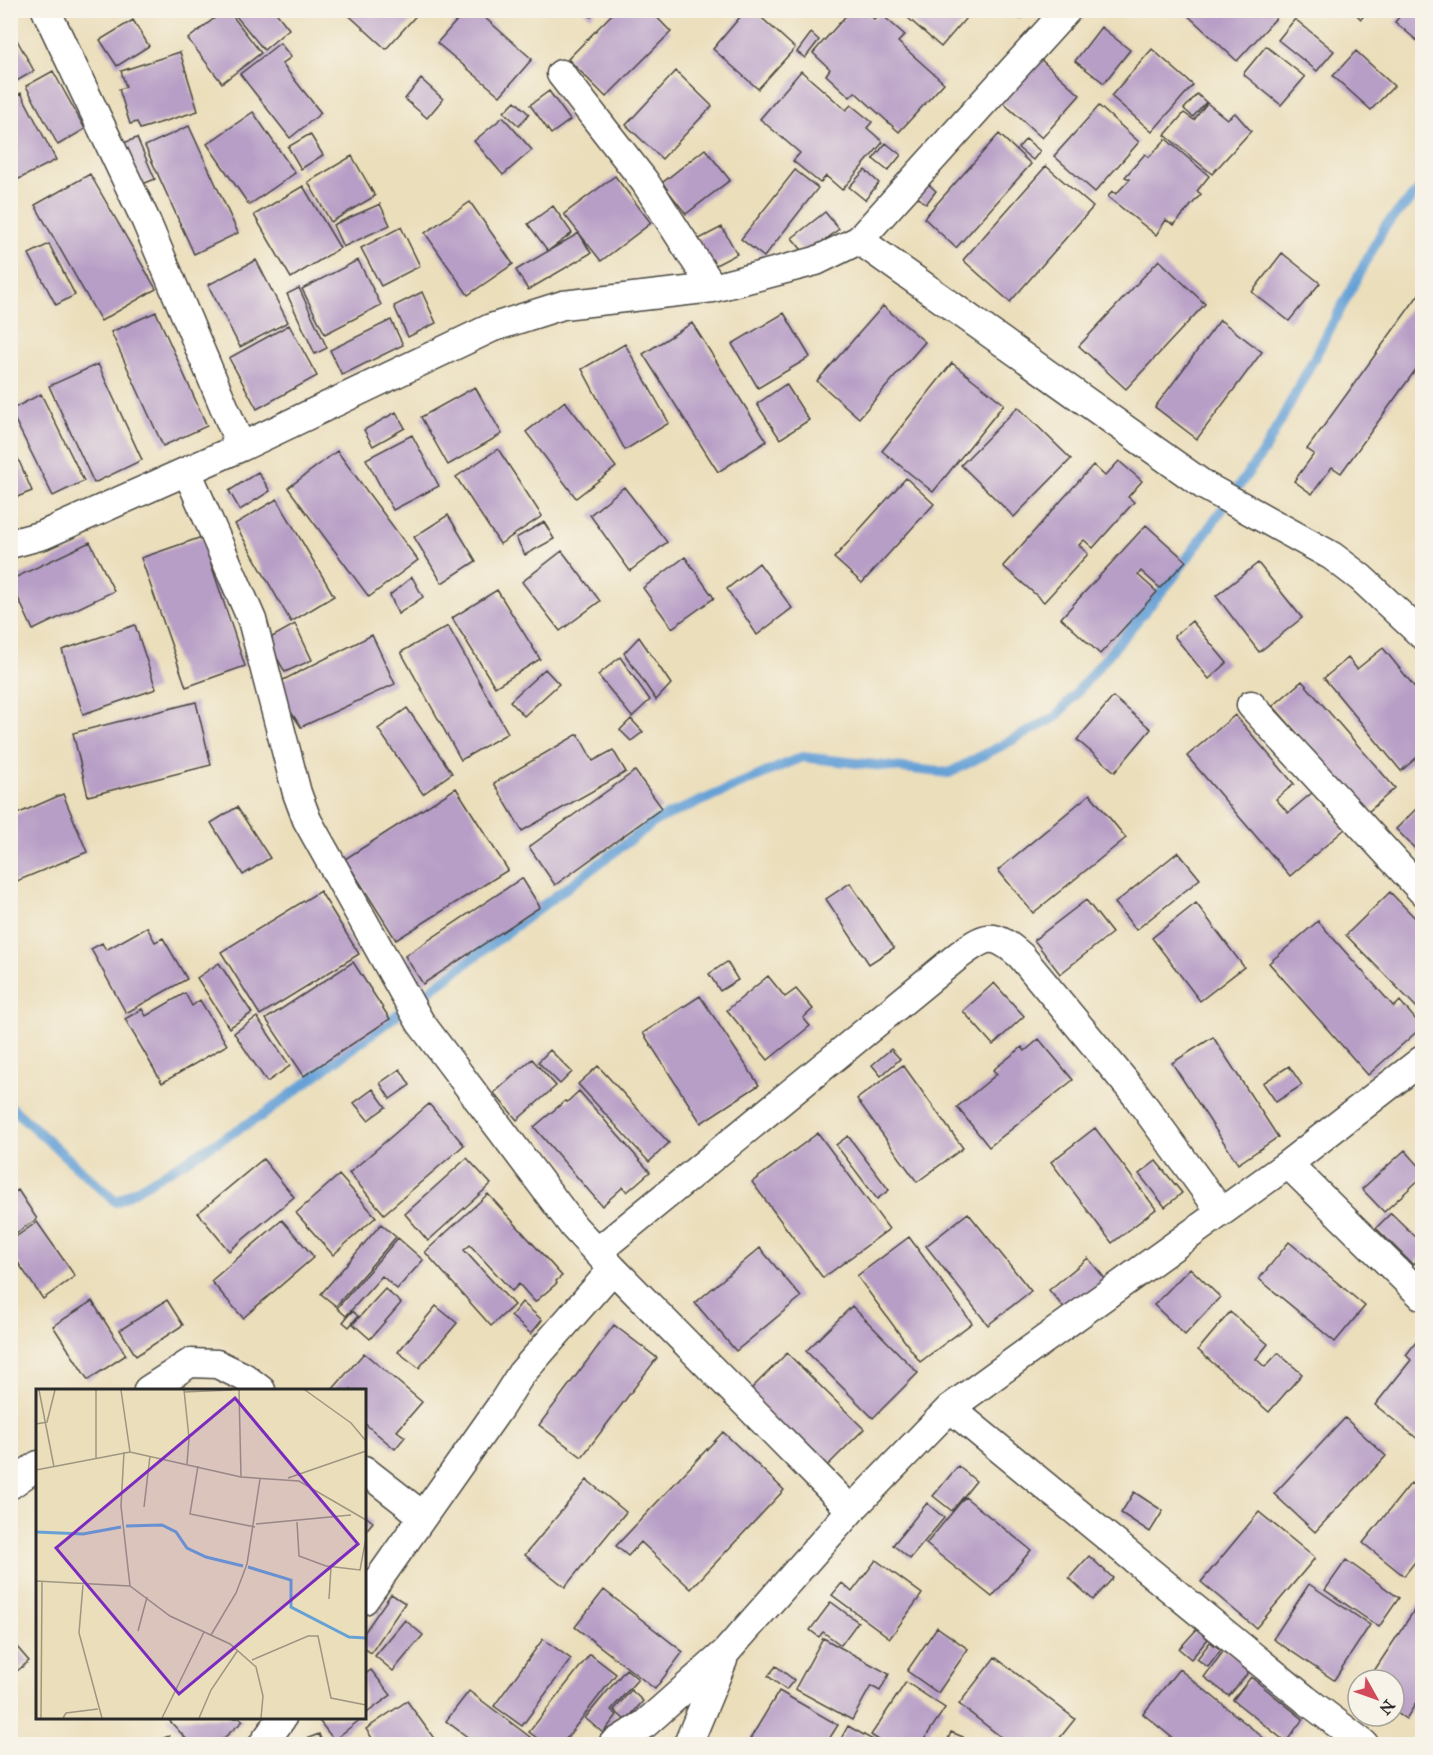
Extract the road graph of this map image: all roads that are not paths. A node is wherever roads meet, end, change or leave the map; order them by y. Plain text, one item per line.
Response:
1 (46, 10) edge
2 (1067, 10) edge
3 (561, 74) dead end
4 (859, 240) junction
5 (713, 288) junction
6 (242, 447) junction
7 (187, 471) junction
8 (10, 544) edge
9 (1422, 635) edge
10 (1251, 705) dead end
11 (1422, 891) edge
12 (1422, 1060) edge
13 (1288, 1164) junction
14 (1221, 1212) junction
15 (605, 1260) junction
16 (1422, 1296) edge
17 (150, 1389) edge
18 (260, 1389) edge
19 (950, 1408) junction
20 (36, 1466) edge
21 (366, 1472) edge
22 (10, 1485) edge
23 (851, 1510) junction
24 (423, 1515) junction
25 (366, 1597) edge
26 (726, 1652) junction
27 (281, 1719) edge
28 (263, 1744) edge
29 (613, 1744) edge
30 (688, 1744) edge
31 (1364, 1744) edge

1 - 6 street
2 - 4 street
3 - 5 street
4 - 5 street
4 - 9 street
5 - 6 street
6 - 7 street
7 - 8 street
7 - 15 street
10 - 11 street
12 - 13 street
13 - 14 street
13 - 16 street
14 - 15 street
14 - 19 street
15 - 23 street
15 - 24 street
17 - 18 street
19 - 23 street
19 - 31 street
20 - 22 street
21 - 24 street
23 - 26 street
24 - 25 street
26 - 29 street
26 - 30 street
27 - 28 street

